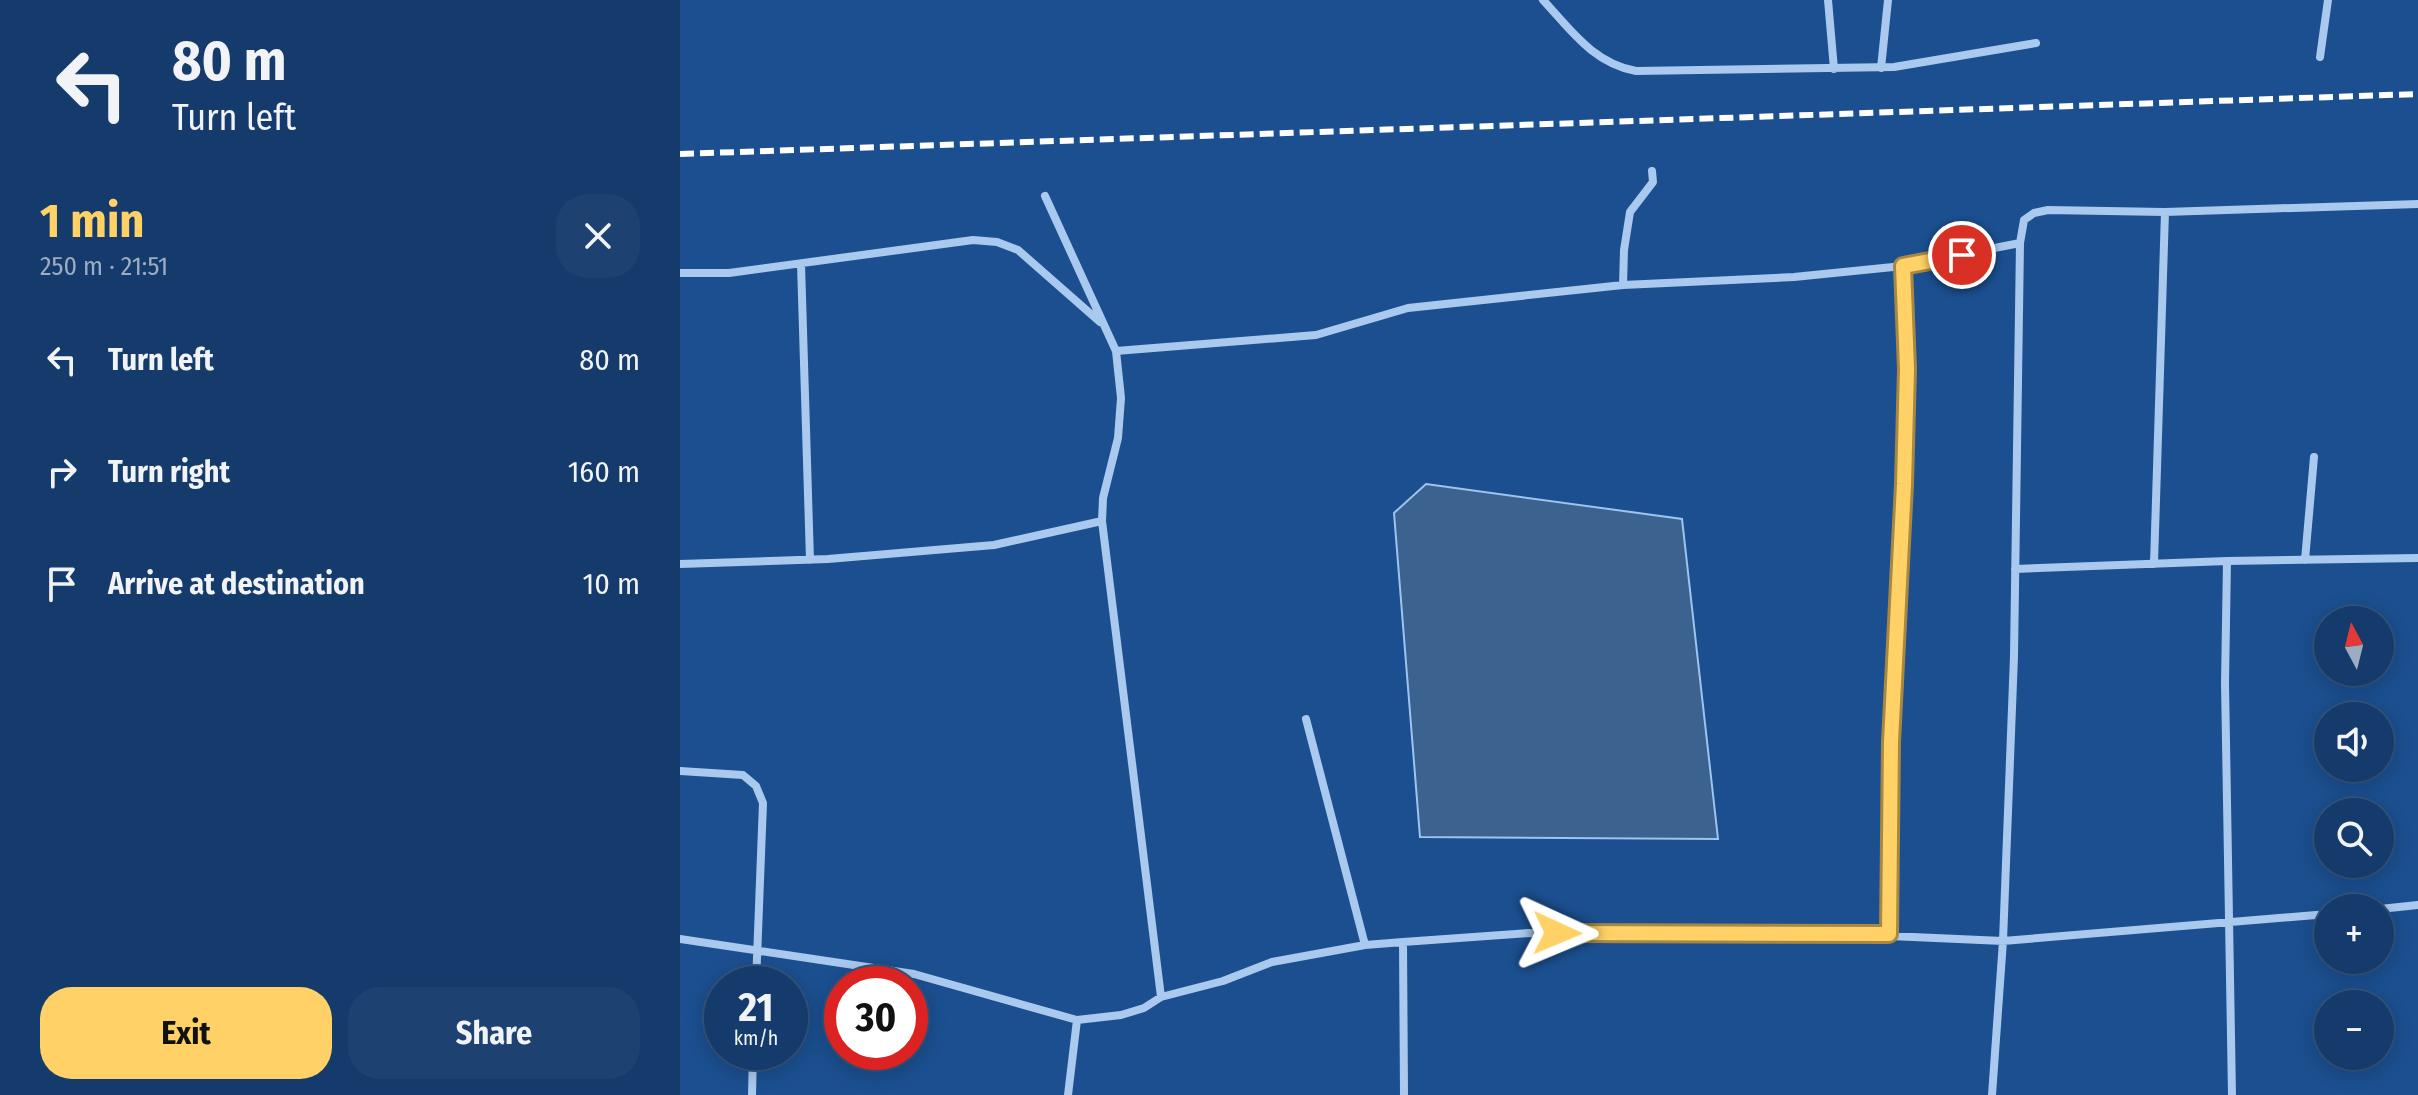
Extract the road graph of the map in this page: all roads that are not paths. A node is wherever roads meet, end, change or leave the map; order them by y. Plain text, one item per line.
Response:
1 (1543, 0) edge
2 (1828, 0) edge
3 (1888, 0) edge
4 (2328, 0) edge
5 (2036, 43) dead end
6 (2320, 57) dead end
7 (1881, 68) junction
8 (1834, 69) junction
9 (1652, 171) dead end
10 (1045, 196) dead end
11 (2418, 204) edge
12 (2165, 212) junction
13 (2020, 243) junction
14 (801, 264) junction
15 (1903, 266) junction
16 (680, 273) edge
17 (1623, 285) junction
18 (1104, 326) junction
19 (1116, 351) junction
20 (2314, 457) dead end
21 (1102, 521) junction
22 (2418, 558) edge
23 (810, 560) junction
24 (2305, 560) junction
25 (2227, 561) junction
26 (680, 564) edge
27 (2154, 564) junction
28 (2015, 569) junction
29 (1306, 719) dead end
30 (680, 771) edge
31 (2418, 905) edge
32 (2394, 908) edge
33 (2314, 915) edge
34 (2229, 924) junction
35 (1889, 934) junction
36 (680, 939) edge
37 (2003, 941) junction
38 (1403, 942) junction
39 (1365, 945) junction
40 (757, 949) junction
41 (757, 966) edge
42 (1161, 997) junction
43 (1077, 1020) junction
44 (753, 1070) edge
45 (752, 1095) edge
46 (1068, 1095) edge
47 (1404, 1095) edge
48 (1992, 1095) edge
49 (2232, 1095) edge

1 - 8 street
2 - 8 street
3 - 7 street
4 - 6 street
5 - 7 street
7 - 8 street
9 - 17 street
10 - 18 street
11 - 12 street
12 - 13 street
12 - 27 street
13 - 15 street
13 - 28 street
14 - 16 street
14 - 18 street
14 - 23 street
15 - 17 street
15 - 35 street
17 - 19 street
18 - 19 street
19 - 21 street
20 - 24 street
21 - 23 street
21 - 42 street
22 - 24 street
23 - 26 street
24 - 25 street
25 - 27 street
25 - 34 street
27 - 28 street
28 - 37 street
29 - 39 street
30 - 40 street
31 - 32 street
33 - 34 street
34 - 37 street
34 - 49 street
35 - 37 street
35 - 38 street
36 - 40 street
37 - 48 street
38 - 39 street
38 - 47 street
39 - 42 street
40 - 41 street
40 - 43 street
42 - 43 street
43 - 46 street
44 - 45 street

